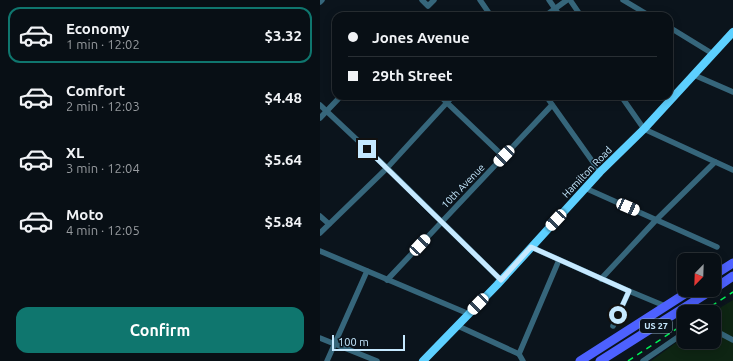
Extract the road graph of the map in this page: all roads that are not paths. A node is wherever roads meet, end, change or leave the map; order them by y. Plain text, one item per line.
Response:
1 (422, 0) edge
2 (434, 0) edge
3 (480, 0) edge
4 (549, 0) edge
5 (566, 0) edge
6 (570, 0) edge
7 (623, 0) edge
8 (555, 8) junction
9 (488, 12) edge
10 (550, 12) edge
11 (558, 12) edge
12 (578, 12) edge
13 (643, 12) edge
14 (673, 30) edge
15 (733, 32) edge
16 (713, 54) junction
17 (694, 75) junction
18 (733, 92) edge
19 (673, 98) edge
20 (338, 100) edge
21 (445, 100) edge
22 (549, 100) edge
23 (624, 100) edge
24 (671, 100) edge
25 (447, 102) junction
26 (552, 105) junction
27 (320, 106) edge
28 (327, 112) junction
29 (320, 118) edge
30 (644, 129) junction
31 (504, 156) junction
32 (715, 162) junction
33 (386, 168) junction
34 (733, 170) edge
35 (600, 172) junction
36 (585, 188) junction
37 (320, 216) edge
38 (656, 220) junction
39 (441, 222) junction
40 (329, 224) junction
41 (320, 233) edge
42 (531, 247) junction
43 (717, 247) dead end
44 (320, 251) edge
45 (559, 260) junction
46 (733, 263) edge
47 (367, 271) junction
48 (721, 271) edge
49 (733, 276) edge
50 (601, 278) junction
51 (387, 280) junction
52 (501, 280) junction
53 (721, 284) edge
54 (629, 291) junction
55 (680, 297) edge
56 (702, 297) edge
57 (692, 305) edge
58 (665, 306) junction
59 (469, 314) junction
60 (677, 315) edge
61 (458, 326) junction
62 (613, 326) dead end
63 (721, 334) edge
64 (677, 337) edge
65 (320, 338) edge
66 (733, 340) edge
67 (334, 344) junction
68 (519, 354) junction
69 (327, 361) edge
70 (377, 361) edge
71 (423, 361) edge
72 (523, 361) edge
73 (580, 361) edge
74 (600, 361) edge
75 (643, 361) edge

1 - 2 street
3 - 9 street
4 - 8 street
5 - 8 street
6 - 12 street
7 - 13 street
8 - 10 street
8 - 11 street
14 - 16 street
15 - 16 street, Hamilton Road
16 - 17 street, Hamilton Road
17 - 18 street
17 - 19 street, Hamilton Road
20 - 28 street
21 - 25 street
22 - 26 street
23 - 30 street
24 - 30 street, Hamilton Road
25 - 31 street
25 - 33 street
26 - 31 street, 10th Avenue
26 - 35 street
27 - 28 street
28 - 29 street
28 - 33 street
30 - 32 street
30 - 35 street, Hamilton Road
31 - 39 street, 10th Avenue
32 - 34 street
32 - 38 street
33 - 39 street
33 - 40 street
35 - 36 street, Hamilton Road
36 - 38 street
36 - 42 street, Hamilton Road
37 - 40 street
38 - 43 street
38 - 50 street
39 - 51 street, 10th Avenue
39 - 52 street
40 - 41 street
42 - 45 street
42 - 52 street, Hamilton Road
44 - 47 street
45 - 50 street
45 - 68 street
46 - 48 main road
47 - 51 street
47 - 67 street
49 - 53 main road, US 27
50 - 54 street
51 - 59 street
52 - 59 street, Hamilton Road
54 - 58 street
54 - 62 street
55 - 58 main road, US 27
56 - 57 main road, US 27
58 - 73 main road, US 27
59 - 61 street, Hamilton Road
60 - 74 main road, US 27
61 - 68 street
61 - 71 street, Hamilton Road
63 - 66 street
64 - 75 street
65 - 67 street
67 - 69 street
67 - 70 street
68 - 72 street

